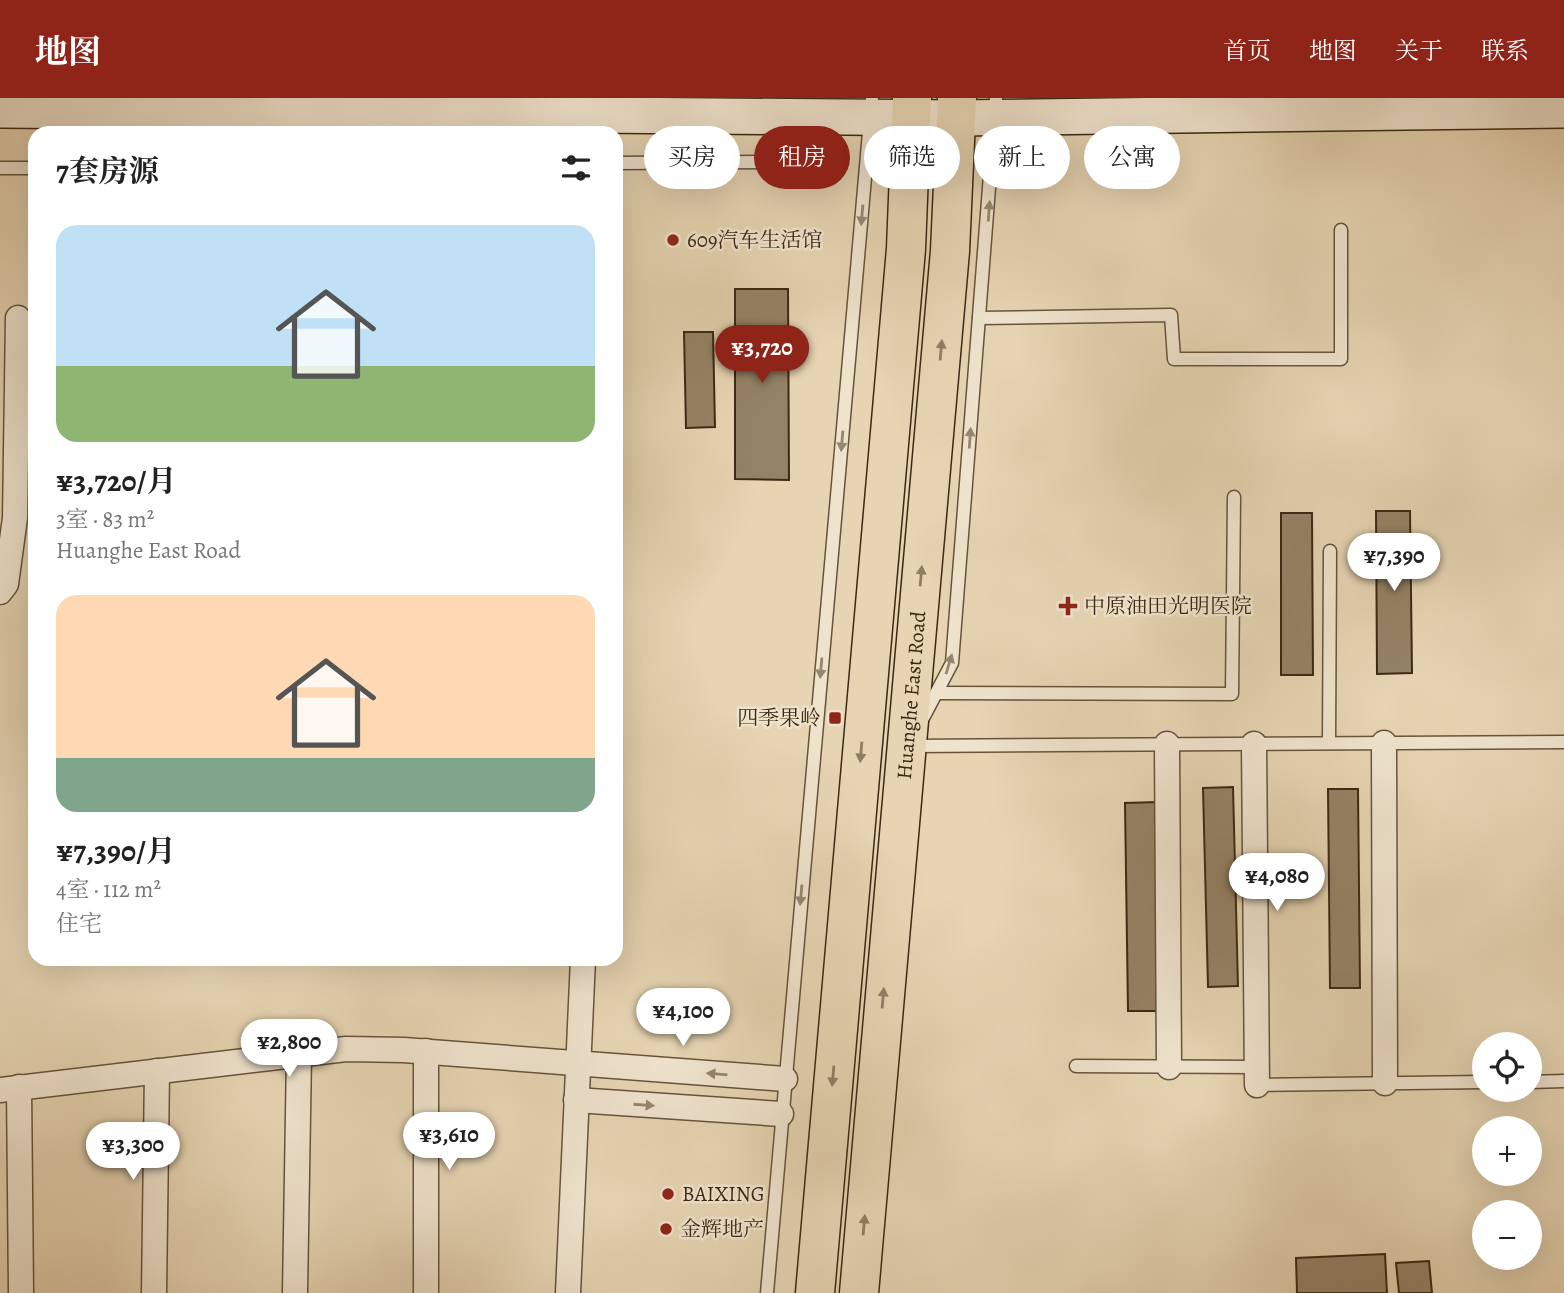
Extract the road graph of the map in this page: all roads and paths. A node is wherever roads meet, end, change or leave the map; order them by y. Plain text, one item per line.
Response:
1 (872, 107) edge
2 (912, 108) edge
3 (957, 108) edge
4 (996, 108) edge
5 (0, 110) edge
6 (1564, 110) edge
7 (820, 115) junction
8 (623, 163) edge
9 (28, 167) edge
10 (0, 168) edge
11 (1340, 230) dead end
12 (18, 318) edge
13 (979, 318) junction
14 (1234, 497) dead end
15 (1330, 551) dead end
16 (0, 592) edge
17 (937, 693) junction
18 (1564, 742) edge
19 (1329, 743) junction
20 (1384, 743) junction
21 (1167, 744) junction
22 (1254, 744) junction
23 (906, 746) junction
24 (583, 966) edge
25 (426, 1051) junction
26 (299, 1055) junction
27 (578, 1062) junction
28 (1076, 1066) dead end
29 (1169, 1067) junction
30 (157, 1071) junction
31 (1256, 1076) junction
32 (785, 1079) junction
33 (1564, 1081) edge
34 (1472, 1082) edge
35 (1542, 1082) edge
36 (1385, 1083) junction
37 (10, 1088) edge
38 (576, 1100) junction
39 (781, 1114) junction
40 (21, 1293) edge
41 (154, 1293) edge
42 (295, 1293) edge
43 (426, 1293) edge
44 (568, 1293) edge
45 (767, 1293) edge
46 (815, 1293) edge
47 (859, 1293) edge

1 - 2 street
1 - 7 street
1 -> 32 lane
2 - 3 street
2 -> 46 main road
3 - 4 street
23 -> 3 main road, Huanghe East Road
4 - 6 street
13 -> 4 lane
5 - 7 street
7 - 8 lane
9 - 10 lane
11 - 13 lane
12 - 16 street
17 -> 13 lane
14 - 17 lane
15 - 19 lane
17 - 23 lane
18 - 20 lane
19 - 20 lane
19 - 22 lane
20 - 36 street
21 - 22 lane
21 - 23 lane
21 - 29 street
22 - 31 street
47 -> 23 main road, Huanghe East Road
24 - 27 street
25 - 26 street
25 - 27 street
25 - 43 street
26 - 30 street
26 - 42 street
32 -> 27 street
27 - 38 street
28 - 29 lane
29 - 31 lane
30 - 37 street
30 - 41 street
31 - 36 lane
32 - 39 lane
33 - 35 lane
34 - 36 lane
37 - 40 street
38 -> 39 street
38 - 44 street
39 - 45 lane

